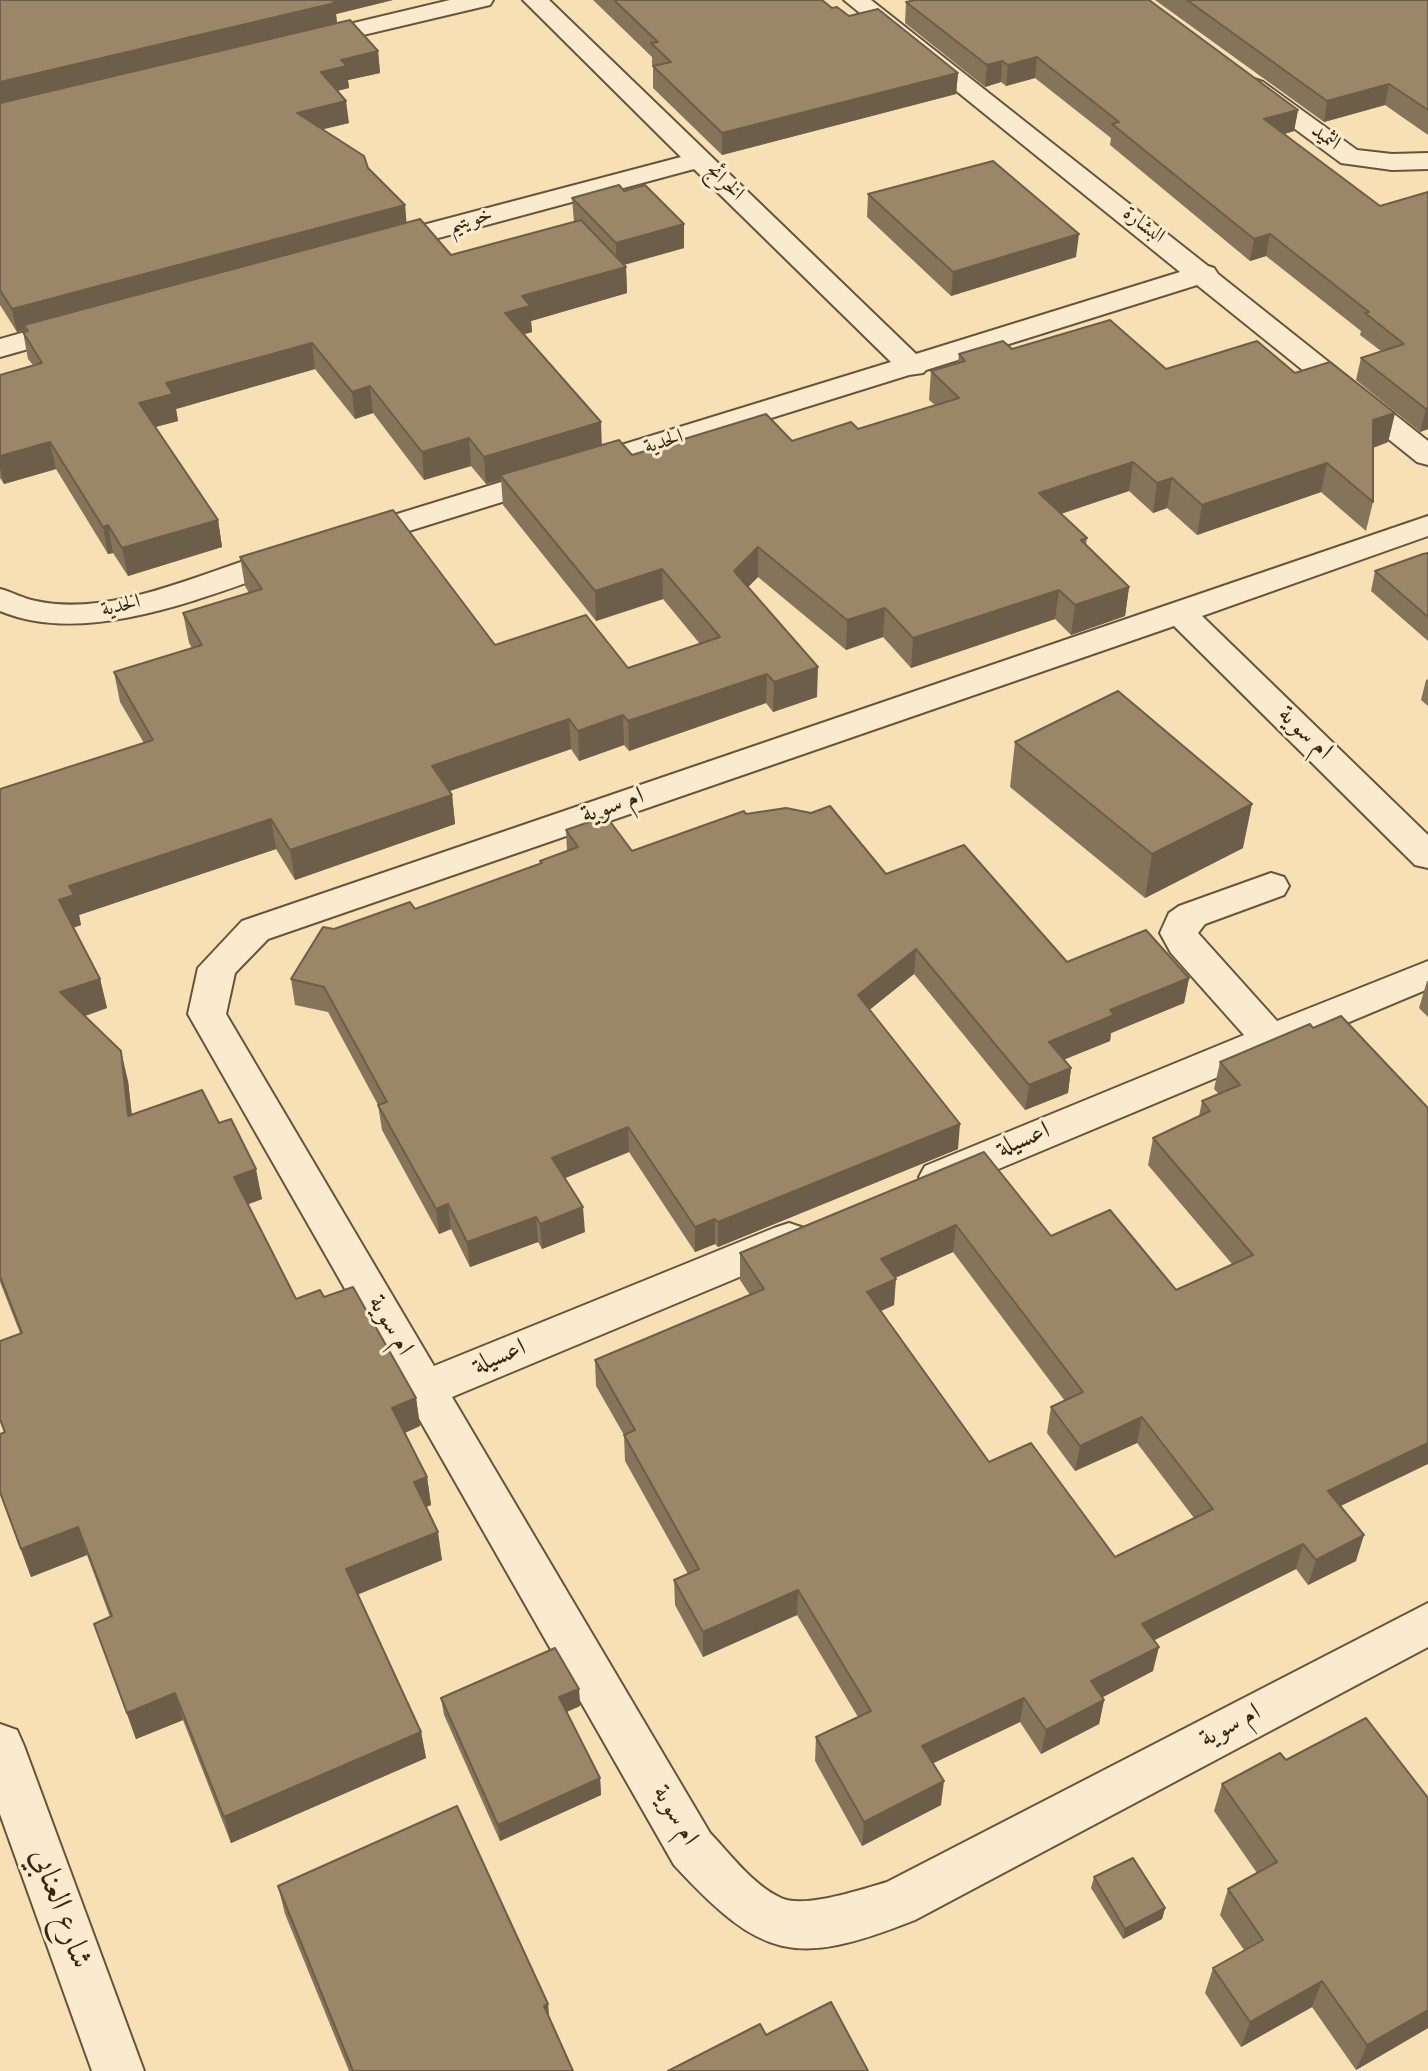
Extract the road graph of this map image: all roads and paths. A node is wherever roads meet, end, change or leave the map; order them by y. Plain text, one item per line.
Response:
1 (481, 0) edge
2 (535, 0) edge
3 (856, 0) edge
4 (281, 48) edge
5 (1232, 71) edge
6 (699, 160) junction
7 (1428, 161) edge
8 (350, 254) edge
9 (1204, 274) junction
10 (94, 322) edge
11 (0, 348) edge
12 (913, 367) junction
13 (1428, 456) edge
14 (1428, 525) edge
15 (0, 598) edge
16 (1181, 613) junction
17 (1428, 856) edge
18 (1271, 886) dead end
19 (1428, 974) edge
20 (1270, 1039) junction
21 (899, 1193) edge
22 (822, 1225) edge
23 (425, 1389) junction
24 (1428, 1623) edge
25 (0, 1746) edge
26 (118, 2071) edge

1 - 4 street
2 - 6 street, الخرائج
3 - 9 street, البشارة
5 - 7 street, الثميد
6 - 8 street, خويتيم
6 - 12 street, الخرائج
9 - 12 street, الحدية
9 - 13 street, البشارة
10 - 11 street
12 - 15 street, الحدية
14 - 16 street, ام سوية
16 - 17 street, ام سوية
16 - 23 street, ام سوية
18 - 20 street
19 - 20 street, اعسيلة
20 - 21 street, اعسيلة
22 - 23 street, اعسيلة
23 - 24 street, ام سوية
25 - 26 street, شارع العنابي

